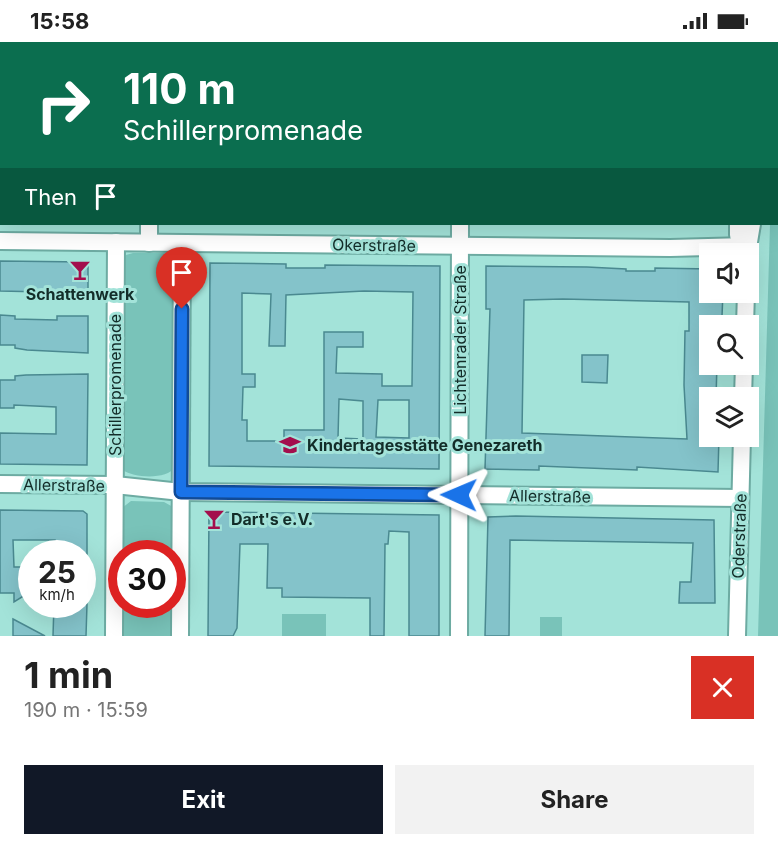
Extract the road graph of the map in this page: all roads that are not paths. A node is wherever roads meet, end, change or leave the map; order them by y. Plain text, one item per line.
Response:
1 (149, 225) edge
2 (460, 225) edge
3 (738, 225) edge
4 (752, 225) edge
5 (0, 241) edge
6 (116, 242) junction
7 (149, 243) junction
8 (182, 243) junction
9 (743, 243) edge
10 (748, 243) edge
11 (460, 246) junction
12 (699, 249) edge
13 (742, 447) edge
14 (0, 484) edge
15 (115, 485) junction
16 (181, 492) junction
17 (459, 495) junction
18 (740, 498) junction
19 (114, 636) edge
20 (180, 636) edge
21 (459, 636) edge
22 (737, 636) edge

1 - 7 street
2 - 11 street, Lichtenrader Straße
3 - 9 street
4 - 10 street
5 - 6 street, Okerstraße
6 - 7 street, Okerstraße
6 - 15 street, Schillerpromenade
7 - 8 street, Okerstraße
8 - 11 street, Okerstraße
8 - 16 street
11 - 12 street, Okerstraße
11 - 17 street, Lichtenrader Straße
13 - 18 street, Oderstraße
14 - 15 street, Allerstraße
15 - 16 street, Allerstraße
15 - 19 street, Schillerpromenade
16 - 17 street, Allerstraße
16 - 20 street
17 - 18 street, Allerstraße
17 - 21 street, Lichtenrader Straße
18 - 22 street, Oderstraße

